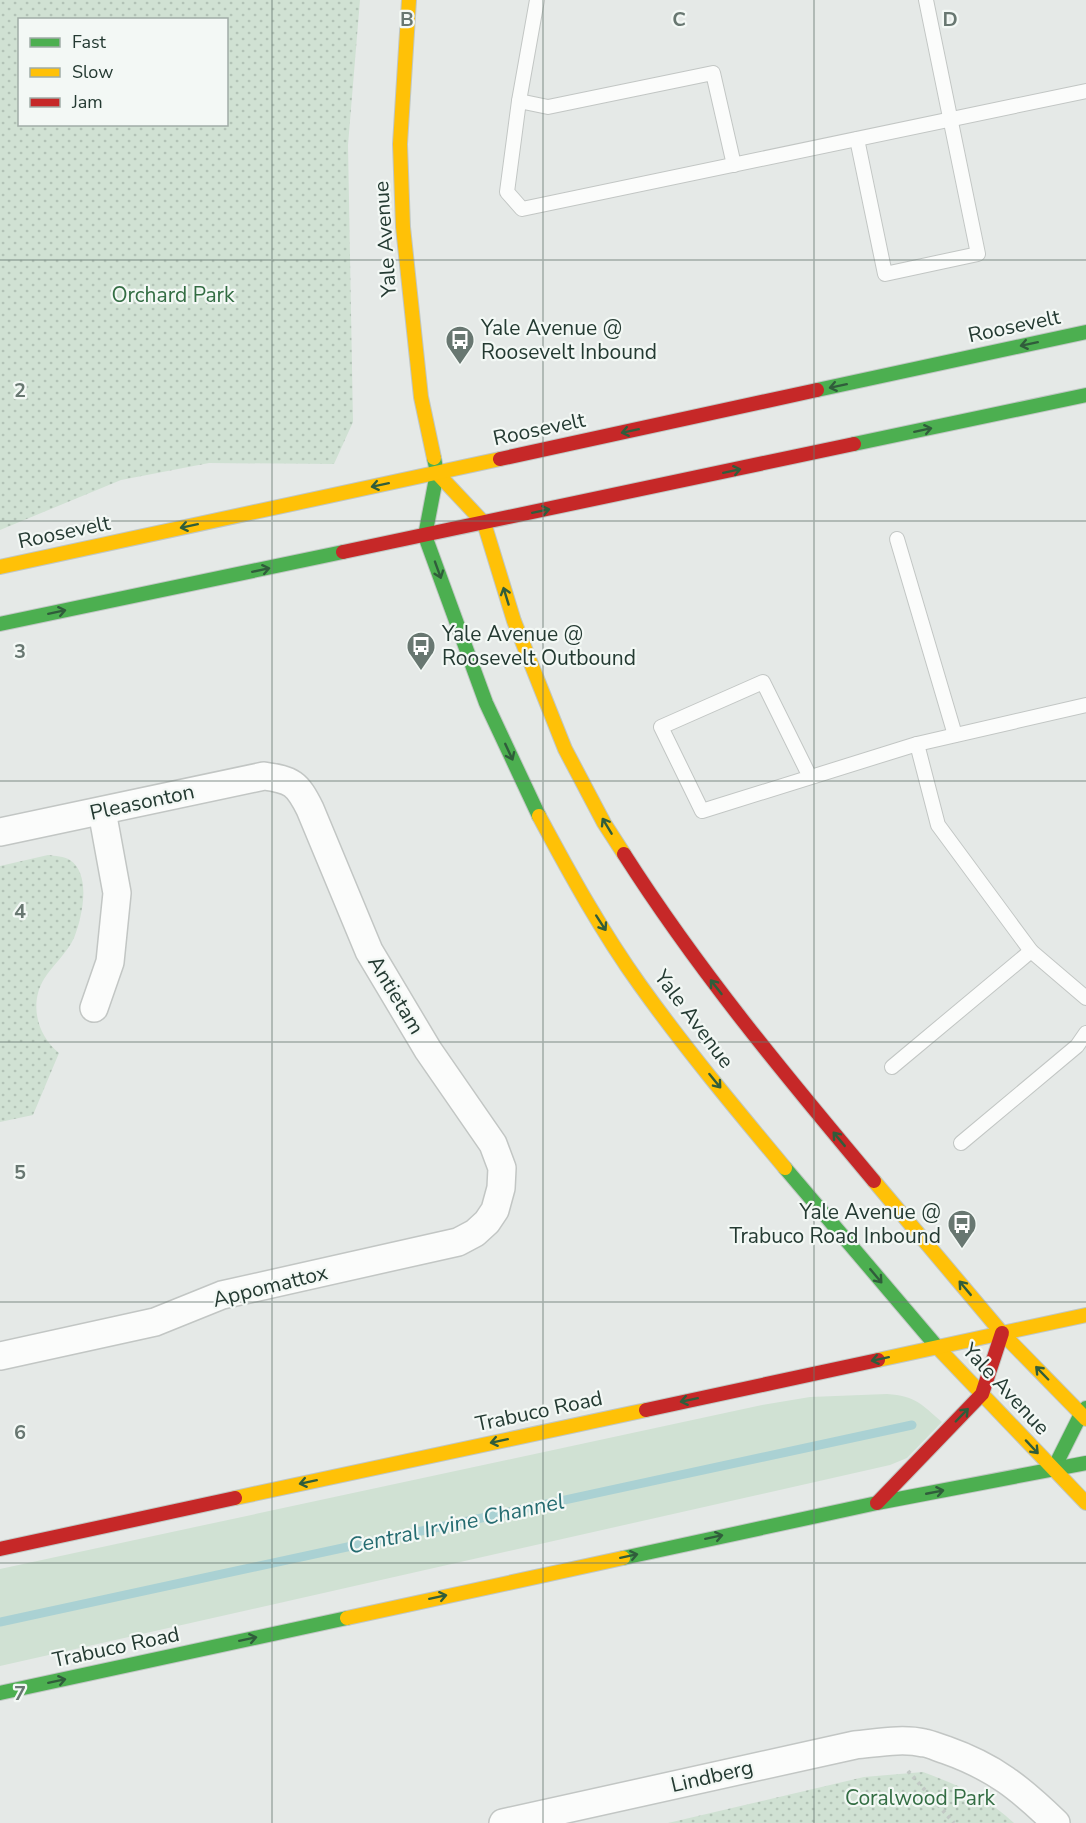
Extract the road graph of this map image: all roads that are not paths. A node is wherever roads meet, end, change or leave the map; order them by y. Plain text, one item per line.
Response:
1 (409, 0) edge
2 (537, 0) edge
3 (926, 0) edge
4 (1086, 91) edge
5 (519, 101) junction
6 (950, 119) junction
7 (857, 139) junction
8 (734, 165) junction
9 (1086, 332) edge
10 (1086, 395) edge
11 (437, 473) junction
12 (484, 524) junction
13 (425, 536) junction
14 (897, 539) dead end
15 (0, 567) edge
16 (0, 624) edge
17 (1086, 705) edge
18 (955, 735) junction
19 (917, 744) junction
20 (810, 777) junction
21 (284, 779) joint
22 (102, 811) junction
23 (0, 832) edge
24 (1031, 951) junction
25 (1086, 998) edge
26 (94, 1008) dead end
27 (1086, 1033) edge
28 (892, 1067) dead end
29 (961, 1143) dead end
30 (495, 1210) joint
31 (1086, 1315) edge
32 (1002, 1333) junction
33 (937, 1347) junction
34 (0, 1356) edge
35 (982, 1394) junction
36 (1084, 1414) edge
37 (1086, 1463) edge
38 (1053, 1470) junction
39 (878, 1503) junction
40 (1086, 1503) edge
41 (0, 1549) edge
42 (0, 1693) edge
43 (503, 1823) edge
44 (1056, 1823) edge

1 - 11 main road, Yale Avenue
2 - 5 lane
3 - 6 lane
4 - 6 lane
5 - 8 lane
5 - 8 lane
6 - 7 lane
6 - 7 lane
7 - 8 lane
9 -> 11 main road, Roosevelt
12 -> 10 main road
11 - 12 main road, Yale Avenue
11 - 13 main road, Yale Avenue
11 -> 15 main road, Roosevelt
12 - 13 main road
32 -> 12 main road, Yale Avenue
16 -> 13 main road
13 -> 33 main road, Yale Avenue
14 - 18 lane
17 - 18 lane
18 - 19 lane
19 - 20 lane
19 - 24 lane
20 - 20 lane
21 - 22 street, Pleasonton
21 - 30 street, Antietam
22 - 23 street, Pleasonton
22 - 26 street
24 - 25 lane
24 - 28 lane
27 - 29 lane
30 - 34 street, Appomattox
31 - 32 main road, Trabuco Road
32 - 33 main road, Trabuco Road
32 - 35 main road
36 -> 32 main road, Yale Avenue
33 - 35 main road, Yale Avenue
33 -> 41 main road, Trabuco Road
35 -> 38 main road, Yale Avenue
39 -> 35 main road
36 - 38 main road
37 - 38 main road, Trabuco Road
39 -> 38 main road, Trabuco Road
38 - 40 main road, Yale Avenue
42 -> 39 main road, Trabuco Road
43 - 44 street, Lindberg

